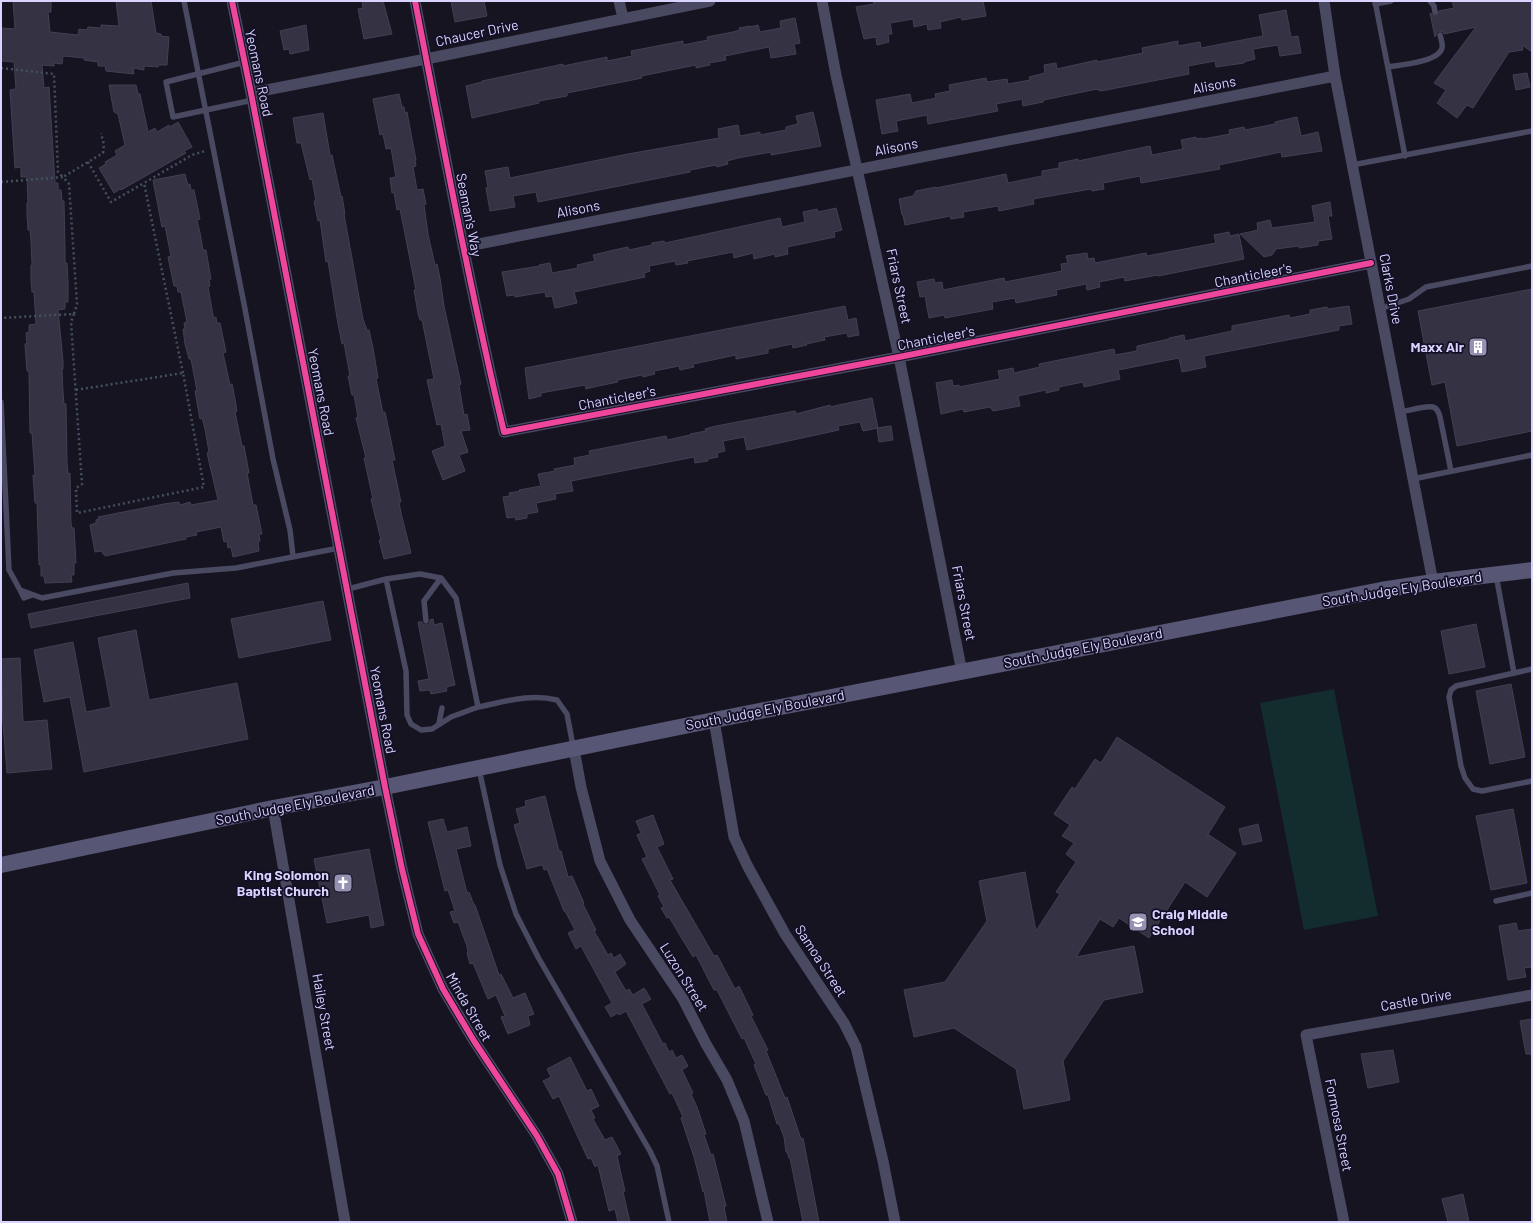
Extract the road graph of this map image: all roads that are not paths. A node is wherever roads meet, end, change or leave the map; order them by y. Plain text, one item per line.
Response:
1 (184, 1) edge
2 (232, 1) edge
3 (415, 1) edge
4 (619, 1) edge
5 (710, 1) edge
6 (822, 1) edge
7 (1324, 1) edge
8 (1391, 1) edge
9 (1430, 1) edge
10 (1375, 3) edge
11 (1436, 12) dead end
12 (623, 18) junction
13 (1440, 35) dead end
14 (426, 59) junction
15 (245, 62) junction
16 (1388, 67) junction
17 (199, 73) junction
18 (1335, 76) junction
19 (252, 96) junction
20 (206, 109) junction
21 (1532, 131) edge
22 (1405, 156) junction
23 (1352, 166) junction
24 (858, 170) junction
25 (463, 247) junction
26 (1371, 263) junction
27 (1532, 266) edge
28 (1380, 309) junction
29 (899, 357) junction
30 (1, 402) edge
31 (1400, 412) junction
32 (504, 432) joint
33 (1532, 455) edge
34 (1451, 471) junction
35 (1413, 479) junction
36 (339, 548) junction
37 (293, 556) junction
38 (1532, 570) edge
39 (1496, 574) junction
40 (441, 578) junction
41 (386, 579) junction
42 (1433, 582) junction
43 (348, 589) junction
44 (426, 621) dead end
45 (1532, 669) edge
46 (962, 672) junction
47 (1514, 673) junction
48 (478, 707) junction
49 (442, 708) dead end
50 (714, 720) junction
51 (439, 723) junction
52 (574, 749) junction
53 (479, 768) junction
54 (1532, 781) edge
55 (385, 787) junction
56 (273, 808) junction
57 (1, 865) edge
58 (1532, 893) edge
59 (1496, 901) dead end
60 (1532, 995) edge
61 (1306, 1035) joint
62 (345, 1222) edge
63 (572, 1222) edge
64 (669, 1222) edge
65 (768, 1222) edge
66 (895, 1222) edge
67 (1344, 1222) edge

1 - 17 lane
2 - 15 street, Yeomans Road
3 - 14 street, Seaman's Way
4 - 12 street
5 - 12 street, Chaucer Drive
6 - 24 street, Friars Street
7 - 18 street, Clarks Drive
8 - 10 lane
9 - 11 lane
10 - 16 lane
12 - 14 street, Chaucer Drive
13 - 16 lane
14 - 19 street, Chaucer Drive
14 - 25 street, Seaman's Way
15 - 17 lane
15 - 19 street, Yeomans Road
16 - 22 lane
17 - 20 lane
17 - 20 lane
18 - 23 street, Clarks Drive
18 - 24 street, Alisons
19 - 20 lane
19 - 36 street, Yeomans Road
20 - 37 lane
21 - 22 lane
22 - 23 lane
23 - 26 street, Clarks Drive
24 - 25 street, Alisons
24 - 29 street, Friars Street
25 - 32 street, Seaman's Way
26 - 28 street, Clarks Drive
26 - 29 street, Chanticleer's
27 - 28 lane
28 - 31 street, Clarks Drive
29 - 32 street, Chanticleer's
29 - 46 street, Friars Street
30 - 37 lane
31 - 34 lane
31 - 35 street, Clarks Drive
33 - 34 lane
34 - 35 lane
35 - 42 street, Clarks Drive
36 - 37 lane
36 - 43 street, Yeomans Road
38 - 39 main road, South Judge Ely Boulevard
39 - 42 main road, South Judge Ely Boulevard
39 - 47 lane
40 - 41 lane
40 - 44 lane
40 - 48 lane
41 - 43 lane
41 - 51 lane
42 - 46 main road, South Judge Ely Boulevard
43 - 55 street, Yeomans Road
45 - 47 lane
46 - 50 main road, South Judge Ely Boulevard
47 - 54 lane
48 - 51 lane
48 - 52 lane
49 - 51 lane
50 - 52 main road, South Judge Ely Boulevard
50 - 66 street, Samoa Street
52 - 53 main road, South Judge Ely Boulevard
52 - 65 street, Luzon Street
53 - 55 main road, South Judge Ely Boulevard
53 - 64 lane
55 - 56 main road, South Judge Ely Boulevard
55 - 63 street, Minda Street
56 - 57 main road, South Judge Ely Boulevard
56 - 62 street, Hailey Street
58 - 59 lane
60 - 61 street, Castle Drive
61 - 67 street, Formosa Street

